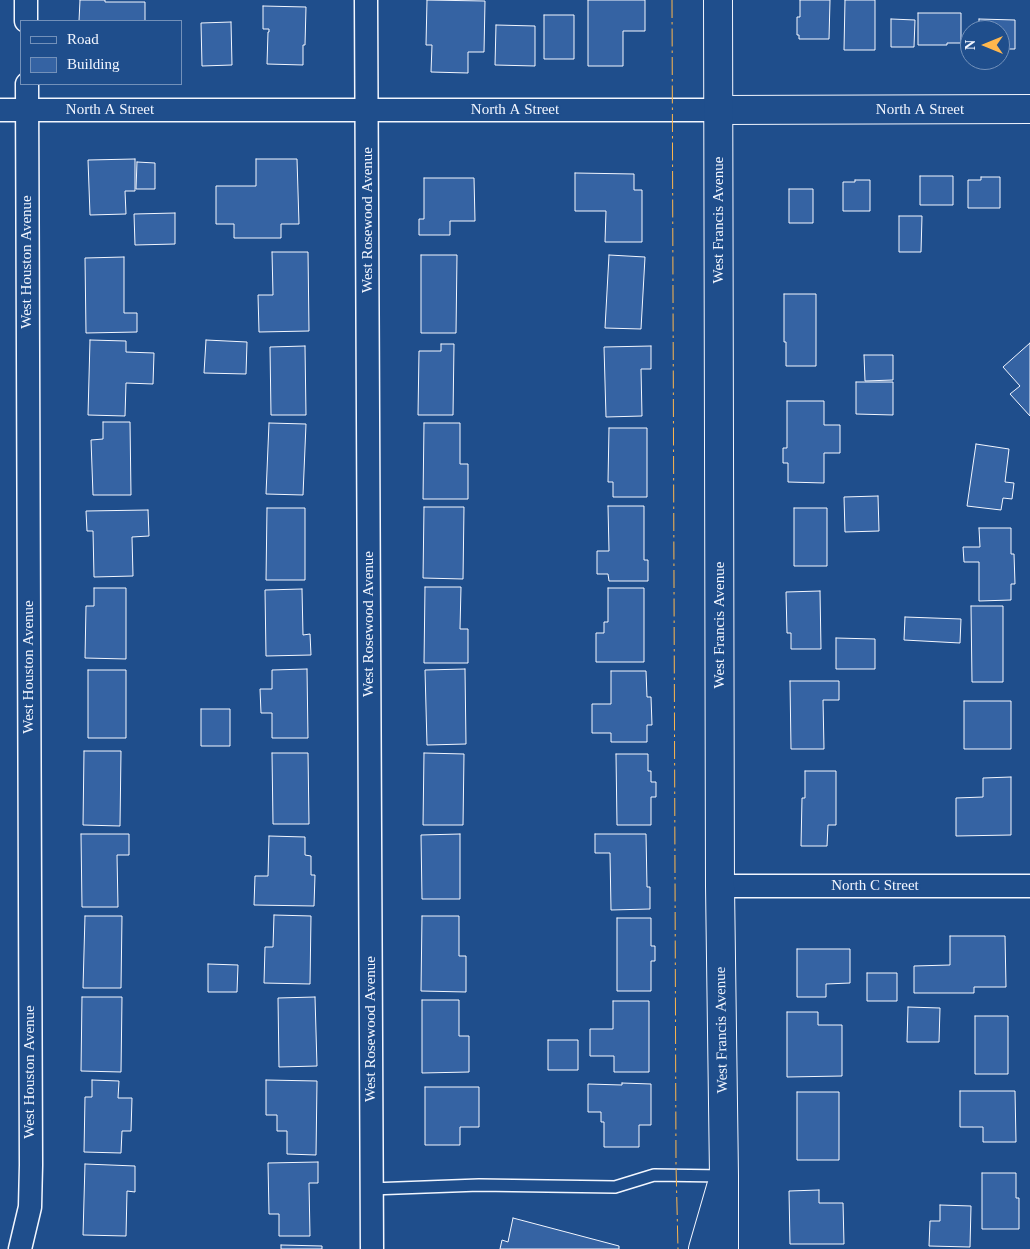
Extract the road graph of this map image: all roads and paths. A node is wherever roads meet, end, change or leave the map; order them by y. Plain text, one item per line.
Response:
1 (26, 0) edge
2 (366, 0) edge
3 (718, 0) edge
4 (26, 20) edge
5 (27, 85) edge
6 (1030, 109) edge
7 (0, 110) edge
8 (27, 110) junction
9 (367, 110) junction
10 (719, 110) junction
11 (720, 886) junction
12 (1030, 886) edge
13 (724, 1176) junction
14 (371, 1189) junction
15 (20, 1249) edge
16 (372, 1249) edge
17 (703, 1249) edge
18 (724, 1249) edge

1 - 4 street
2 - 9 street, West Rosewood Avenue
3 - 10 main road, West Francis Avenue
5 - 8 street, West Houston Avenue
6 - 10 main road, North A Street
7 - 8 street, North A Street
8 - 9 street, North A Street
8 - 15 street, West Houston Avenue
9 - 10 street, North A Street
9 - 14 street, West Rosewood Avenue
10 - 11 main road, West Francis Avenue
11 - 12 street, North C Street
11 - 13 main road, West Francis Avenue
13 - 14 lane
13 - 17 main road
13 - 18 main road, West Francis Avenue
14 - 16 street, West Rosewood Avenue

